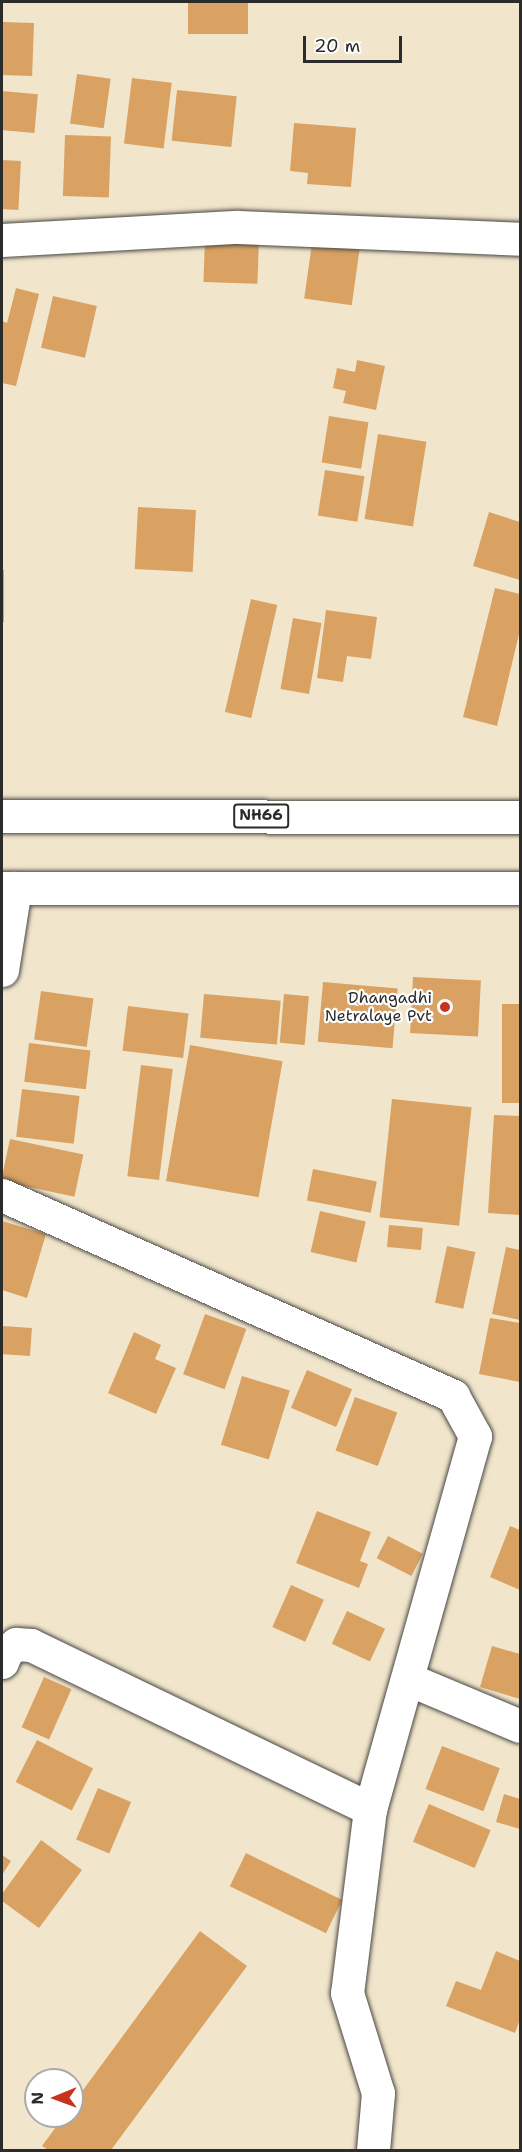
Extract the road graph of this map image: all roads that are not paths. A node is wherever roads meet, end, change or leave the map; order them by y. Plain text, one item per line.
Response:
1 (520, 239) edge
2 (2, 240) edge
3 (2, 816) edge
4 (520, 817) edge
5 (8, 888) edge
6 (520, 888) edge
7 (2, 970) edge
8 (2, 1195) edge
9 (2, 1662) edge
10 (408, 1679) junction
11 (520, 1726) edge
12 (370, 1809) junction
13 (373, 2151) edge

1 - 2 main road
3 - 4 main road, NH66
5 - 6 main road
5 - 7 main road
8 - 10 main road
9 - 12 main road
10 - 11 main road
10 - 12 main road
12 - 13 main road

